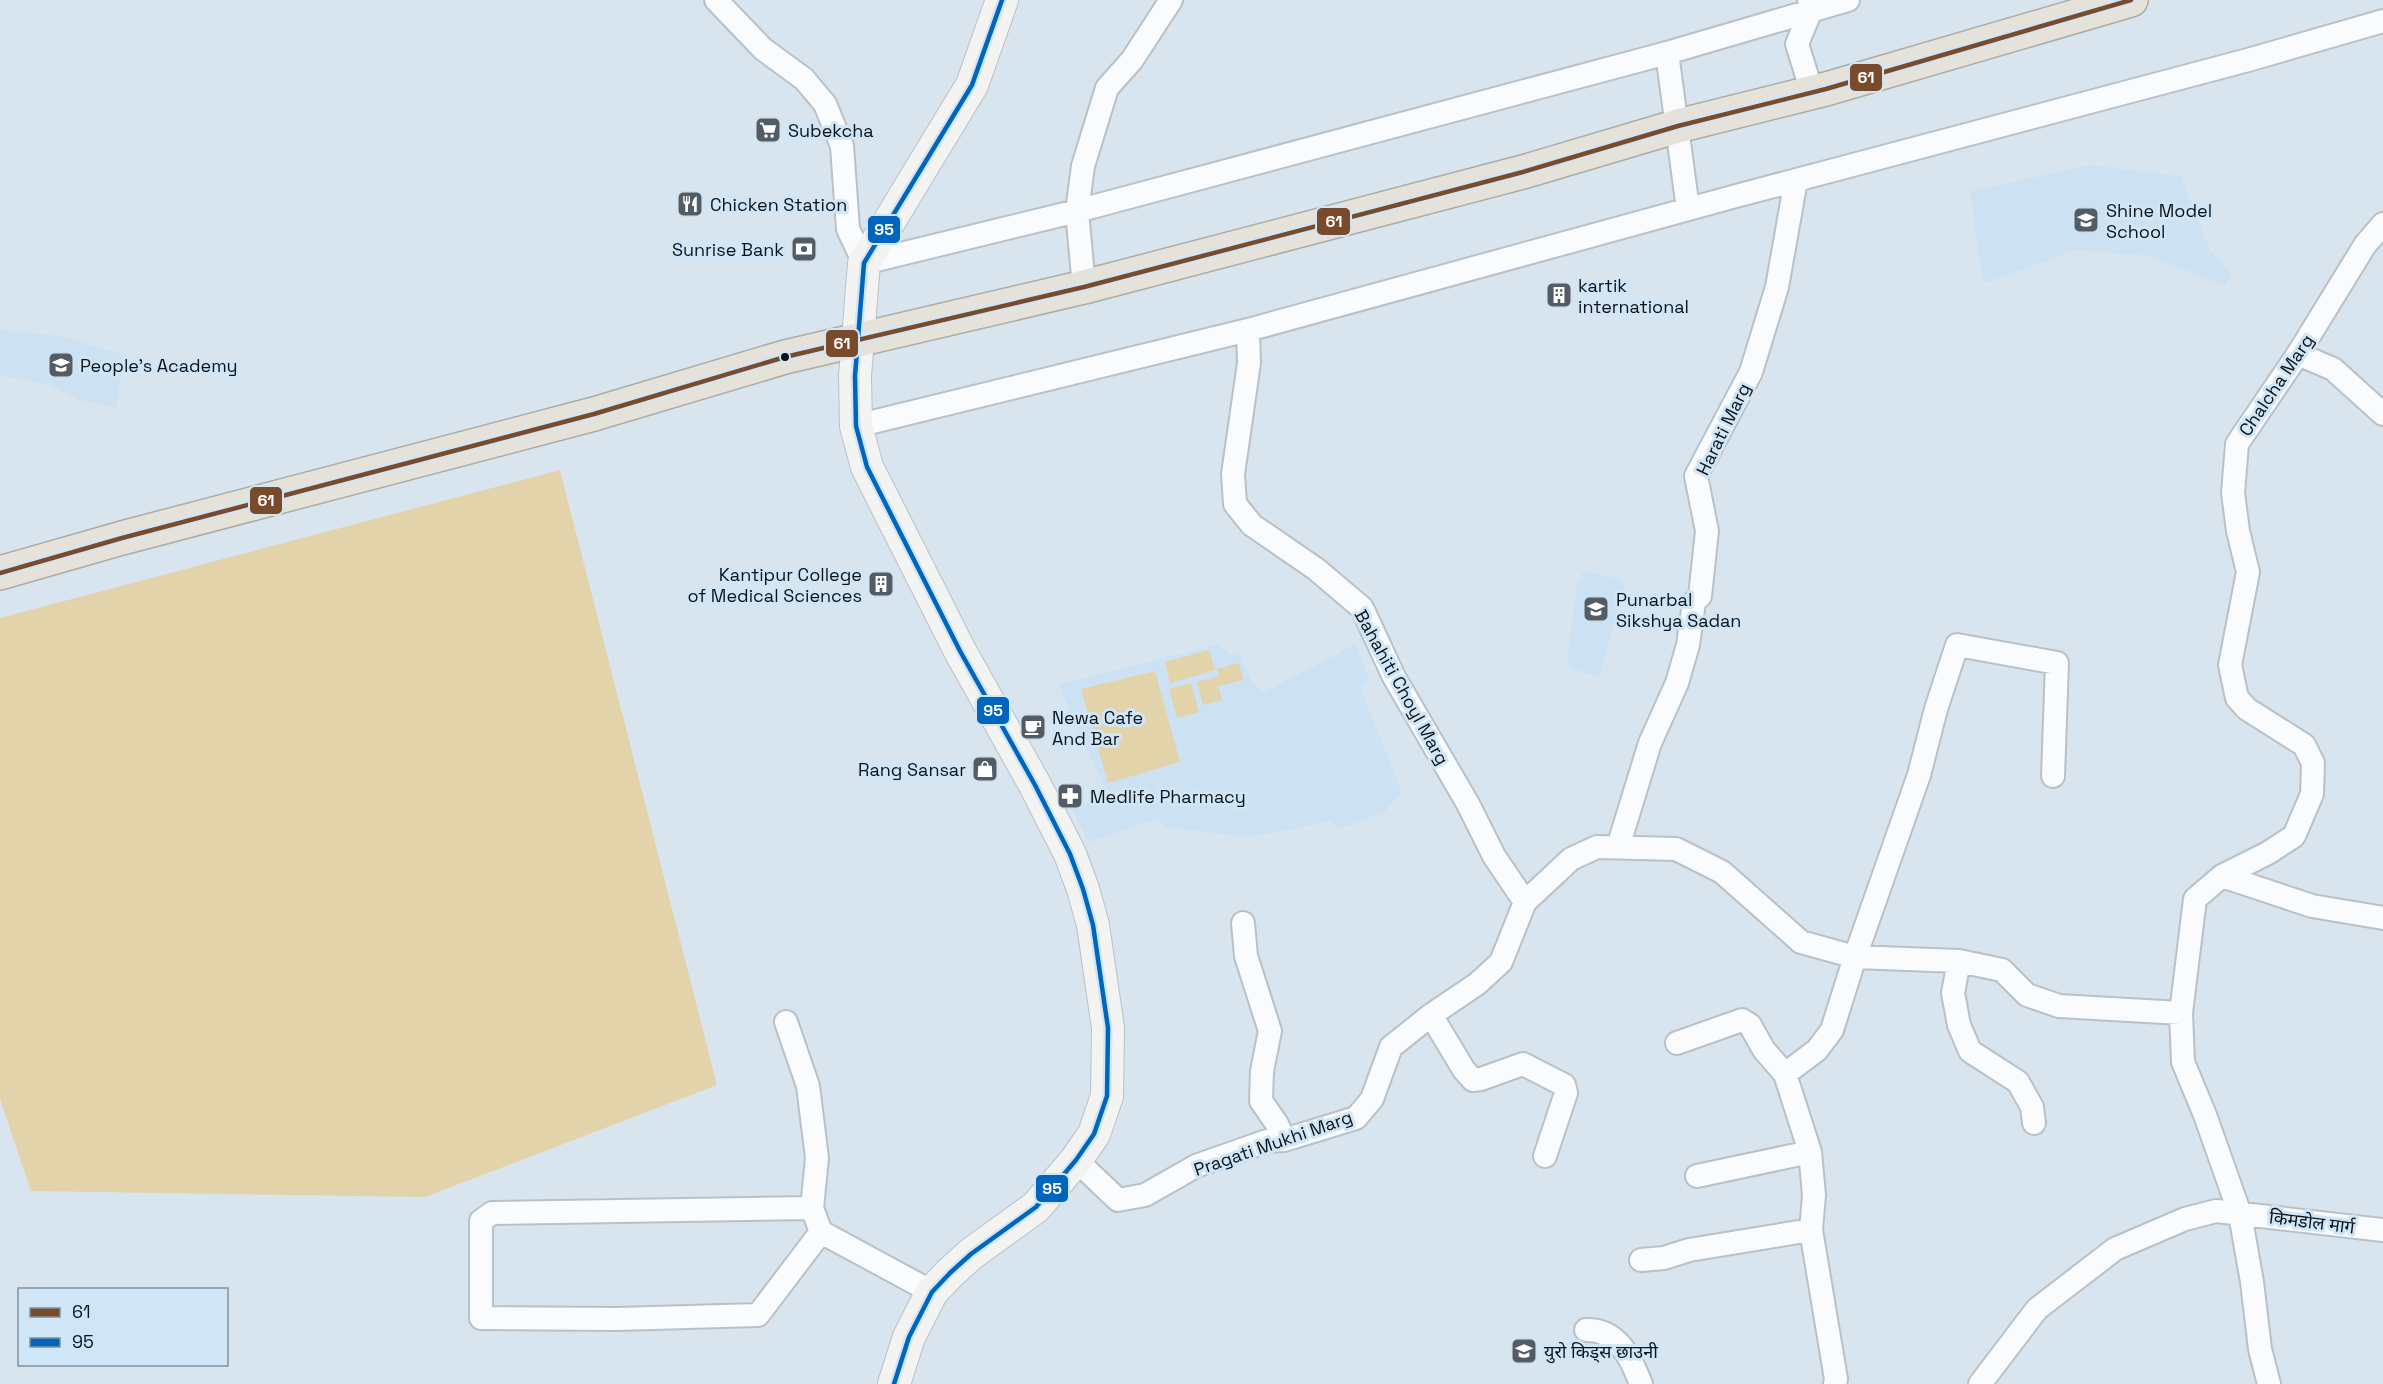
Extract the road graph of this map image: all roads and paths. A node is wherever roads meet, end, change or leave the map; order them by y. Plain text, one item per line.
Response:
1 (716, 0) edge
2 (1002, 0) edge
3 (1171, 0) edge
4 (1848, 0) edge
5 (2131, 0) edge
6 (1810, 5) edge
7 (2383, 21) edge
8 (1667, 53) junction
9 (1812, 92) junction
10 (1678, 126) junction
11 (1796, 180) junction
12 (1688, 209) junction
13 (1077, 211) junction
14 (2383, 224) edge
15 (2374, 250) edge
16 (864, 263) junction
17 (1084, 287) junction
18 (1248, 330) junction
19 (858, 339) junction
20 (2298, 354) junction
21 (2383, 414) edge
22 (856, 426) junction
23 (0, 573) edge
24 (2053, 776) dead end
25 (1618, 847) junction
26 (2222, 876) junction
27 (1525, 902) junction
28 (2383, 918) edge
29 (1243, 923) dead end
30 (1855, 957) junction
31 (1959, 961) junction
32 (2181, 1013) junction
33 (1431, 1014) junction
34 (786, 1022) dead end
35 (1677, 1043) dead end
36 (1785, 1074) junction
37 (2034, 1123) dead end
38 (1284, 1140) junction
39 (1810, 1152) junction
40 (1545, 1156) dead end
41 (1077, 1160) junction
42 (1697, 1176) dead end
43 (812, 1208) junction
44 (2240, 1214) junction
45 (1811, 1230) junction
46 (2383, 1230) edge
47 (821, 1232) junction
48 (1641, 1260) dead end
49 (932, 1292) junction
50 (1586, 1330) dead end
51 (894, 1384) edge
52 (1641, 1384) edge
53 (1834, 1384) edge
54 (1980, 1384) edge
55 (2269, 1384) edge

1 - 16 street
2 - 16 main road
3 - 13 street
4 - 6 street
5 - 9 highway
6 - 8 street
6 - 9 street
7 - 11 street
8 - 10 street
8 - 13 street
9 - 10 highway
10 - 12 street
10 - 17 highway
11 - 12 street
11 - 25 street, Harati Marg
12 - 18 street
13 - 16 street
13 - 17 street
14 - 15 street, Chalcha Marg
15 - 20 street, Chalcha Marg
16 - 19 main road
17 - 19 highway
18 - 22 street
18 - 27 street, Bahahiti Choyl Marg
19 - 22 main road
19 - 23 highway
20 - 21 street
20 - 26 street, Chalcha Marg
22 - 41 main road
24 - 30 street
25 - 27 street, Pragati Mukhi Marg
25 - 30 street, Pragati Mukhi Marg
26 - 28 street
26 - 32 street
27 - 33 street, Pragati Mukhi Marg
29 - 38 street
30 - 31 street, Pragati Mukhi Marg
30 - 36 street
31 - 32 street, Pragati Mukhi Marg
31 - 37 street
32 - 44 street
33 - 38 street, Pragati Mukhi Marg
33 - 40 street
34 - 43 street
35 - 36 street
36 - 39 street
38 - 41 street, Pragati Mukhi Marg
39 - 42 street
39 - 45 street
41 - 49 main road
43 - 47 street
43 - 47 street
44 - 46 street, किमडोल मार्ग
44 - 54 street, किमडोल मार्ग
44 - 55 street
45 - 48 street
45 - 53 street
47 - 49 street
49 - 51 main road
50 - 52 street

